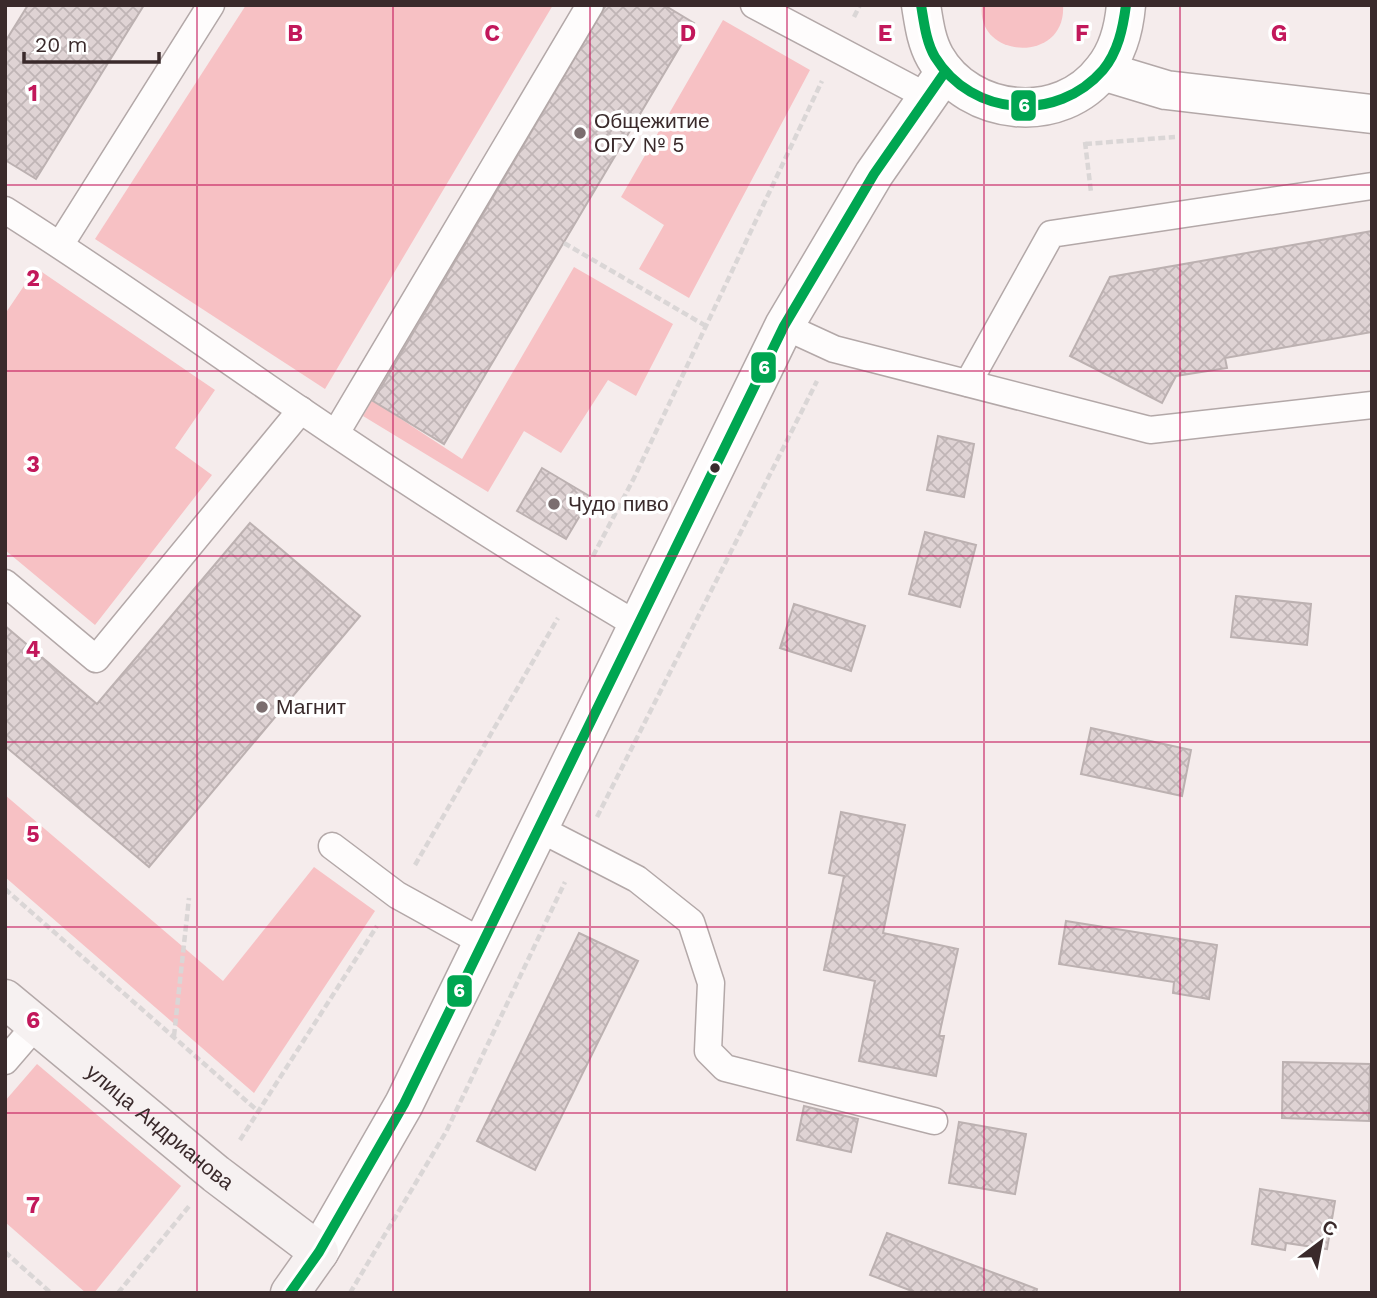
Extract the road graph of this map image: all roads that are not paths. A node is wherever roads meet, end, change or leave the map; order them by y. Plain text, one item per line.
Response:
1 (211, 5) edge
2 (590, 5) edge
3 (754, 5) edge
4 (921, 5) edge
5 (1126, 5) edge
6 (1103, 71) junction
7 (937, 85) junction
8 (1372, 114) edge
9 (1372, 187) edge
10 (5, 210) edge
11 (60, 245) junction
12 (784, 326) junction
13 (968, 383) junction
14 (1372, 405) edge
15 (301, 410) junction
16 (336, 433) junction
17 (5, 583) edge
18 (637, 625) junction
19 (538, 828) junction
20 (332, 846) dead end
21 (482, 942) junction
22 (5, 999) edge
23 (36, 1025) junction
24 (5, 1061) edge
25 (934, 1121) dead end
26 (319, 1252) junction
27 (290, 1293) edge

1 - 11 lane
2 - 16 lane
3 - 7 lane
4 - 7 street
5 - 6 street
6 - 7 street
6 - 8 street
7 - 12 street
9 - 13 lane
10 - 11 lane
11 - 15 lane
12 - 13 lane
12 - 18 street
13 - 14 lane
15 - 16 lane
15 - 17 lane
16 - 18 lane
18 - 19 street
19 - 21 street
19 - 25 lane
20 - 21 lane
21 - 26 street
22 - 23 street, улица Андрианова
23 - 24 lane
23 - 26 street, улица Андрианова
26 - 27 street

